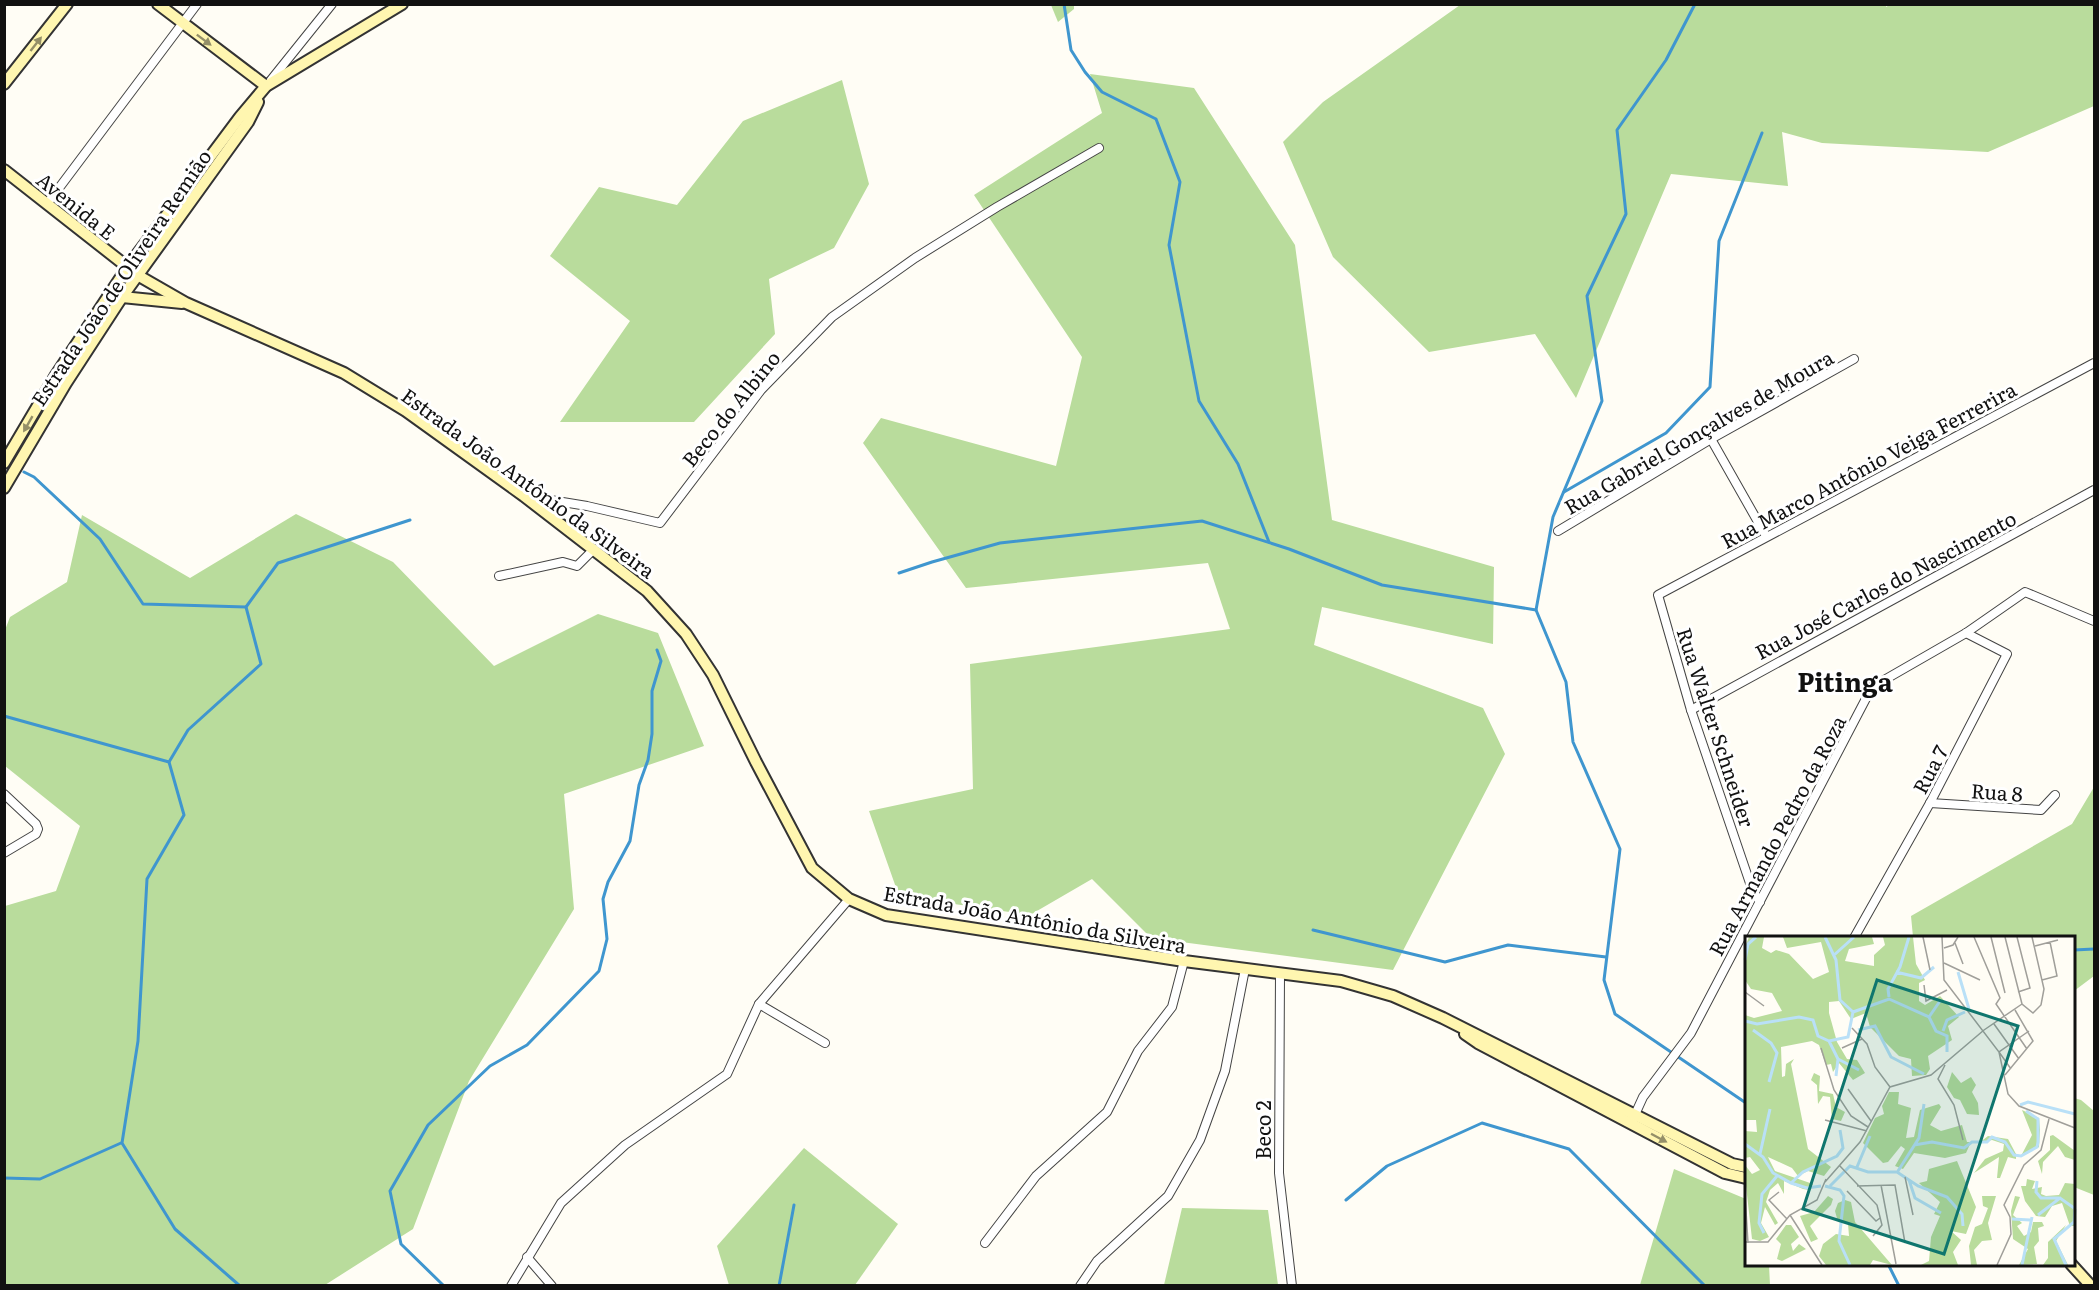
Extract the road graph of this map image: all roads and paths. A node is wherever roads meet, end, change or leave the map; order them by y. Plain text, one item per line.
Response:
1 (67, 4) edge
2 (158, 4) edge
3 (197, 4) edge
4 (332, 4) edge
5 (402, 4) edge
6 (183, 24) junction
7 (4, 84) edge
8 (266, 86) junction
9 (1099, 148) dead end
10 (4, 170) edge
11 (47, 204) junction
12 (127, 268) junction
13 (139, 276) junction
14 (122, 297) junction
15 (186, 303) junction
16 (1854, 359) dead end
17 (2094, 363) edge
18 (1711, 439) junction
19 (4, 463) edge
20 (4, 488) edge
21 (2094, 490) edge
22 (524, 496) junction
23 (1558, 531) dead end
24 (1766, 536) junction
25 (594, 549) junction
26 (499, 576) dead end
27 (1658, 595) joint
28 (2094, 621) edge
29 (1966, 633) junction
30 (1691, 710) junction
31 (4, 795) edge
32 (2055, 795) dead end
33 (1930, 803) junction
34 (4, 853) edge
35 (849, 898) junction
36 (1760, 902) junction
37 (1855, 936) edge
38 (1184, 961) junction
39 (1245, 969) junction
40 (1280, 973) junction
41 (759, 1004) junction
42 (825, 1042) dead end
43 (1633, 1118) junction
44 (1745, 1167) edge
45 (1745, 1178) edge
46 (985, 1243) dead end
47 (527, 1257) junction
48 (2074, 1266) edge
49 (511, 1286) edge
50 (552, 1286) edge
51 (1080, 1286) edge
52 (1292, 1286) edge
53 (2091, 1286) edge

7 -> 1 main road
2 - 6 main road
3 - 6 street
4 - 8 street
5 - 8 main road, Estrada João de Oliveira Remião
6 -> 8 main road
6 - 11 street
8 - 12 main road, Estrada João de Oliveira Remião
8 - 13 main road, Estrada João de Oliveira Remião
9 - 22 street, Beco do Albino
10 - 11 main road, Avenida E
11 - 12 main road, Avenida E
12 - 13 main road, Estrada João Antônio da Silveira
12 - 14 main road
12 -> 19 main road, Estrada João de Oliveira Remião
13 - 14 main road, Estrada João de Oliveira Remião
13 - 15 main road, Estrada João Antônio da Silveira
14 - 15 main road, Estrada João Antônio da Silveira
14 - 20 main road, Estrada João de Oliveira Remião
15 - 22 main road, Estrada João Antônio da Silveira
16 - 18 street, Rua Gabriel Gonçalves de Moura
17 - 24 street, Rua Marco Antônio Veiga Ferrerira
18 - 23 street, Rua Gabriel Gonçalves de Moura
18 - 24 street
21 - 30 street, Rua José Carlos do Nascimento
22 - 25 main road, Estrada João Antônio da Silveira
24 - 27 street, Rua Marco Antônio Veiga Ferrerira
25 - 26 street
25 - 35 main road, Estrada João Antônio da Silveira
27 - 30 street, Rua Walter Schneider
28 - 29 street, Rua Armando Pedro da Roza
29 - 33 street, Rua 7
29 - 36 street, Rua Armando Pedro da Roza
30 - 36 street, Rua Walter Schneider
31 - 34 street
32 - 33 street, Rua 8
33 - 37 street, Rua 7
35 - 38 main road, Estrada João Antônio da Silveira
35 - 41 street
36 - 43 street, Rua Armando Pedro da Roza
38 - 39 main road, Estrada João Antônio da Silveira
38 - 46 street
39 - 40 main road, Estrada João Antônio da Silveira
39 - 51 street
40 - 43 main road, Estrada João Antônio da Silveira
40 - 52 street, Beco 2
41 - 42 street
41 - 47 street
43 - 44 main road, Estrada João Antônio da Silveira
43 -> 45 main road, Estrada João Antônio da Silveira
47 - 49 street
47 - 50 street
48 - 53 main road

